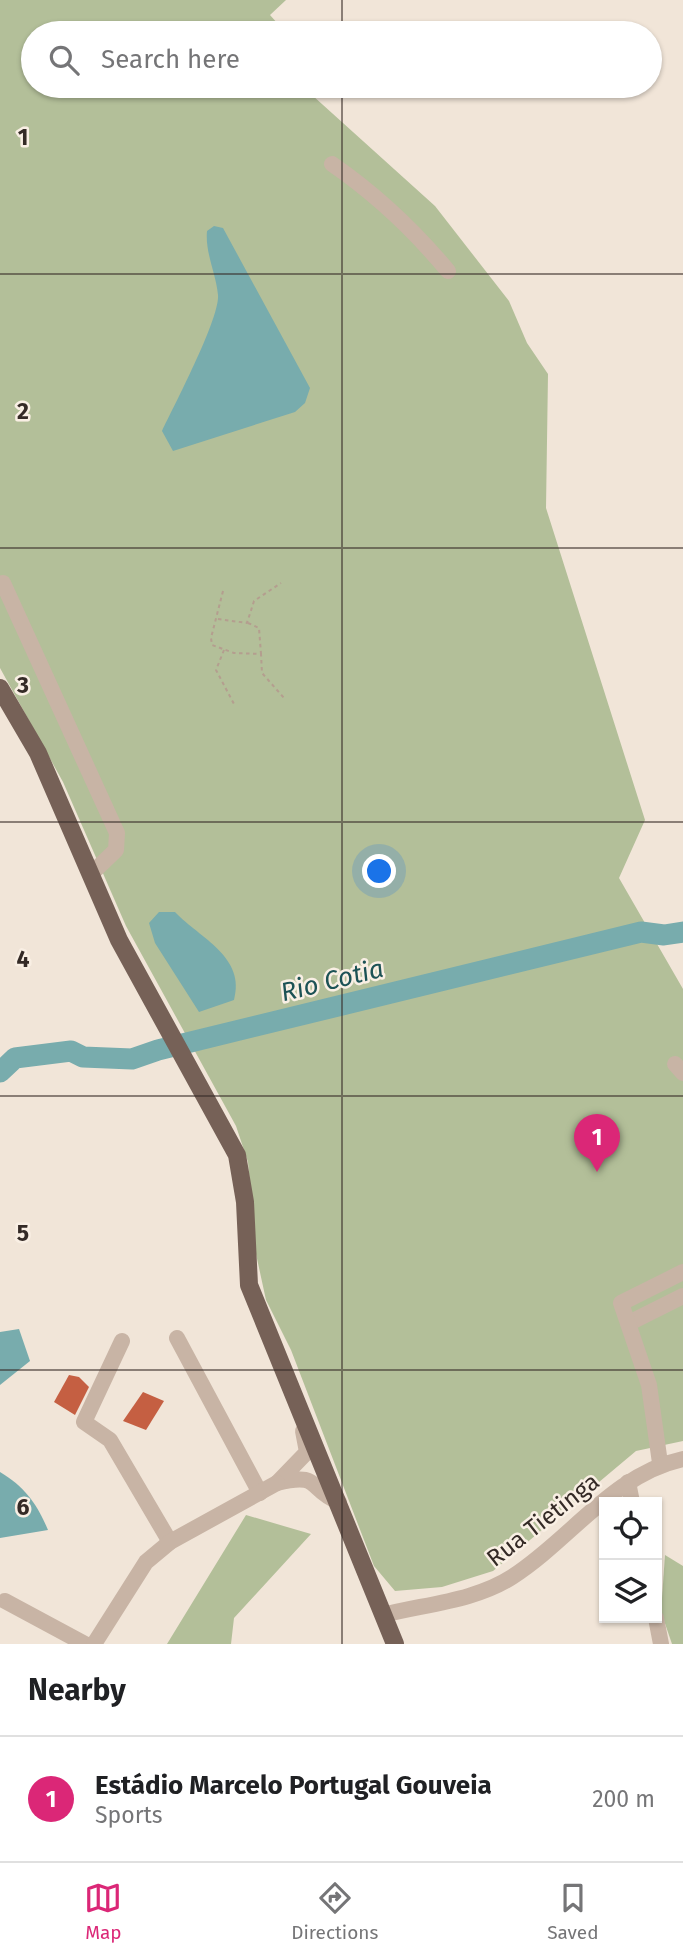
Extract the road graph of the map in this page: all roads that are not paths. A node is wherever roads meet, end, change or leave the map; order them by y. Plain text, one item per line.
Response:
1 (332, 164) dead end
2 (448, 271) dead end
3 (3, 583) dead end
4 (0, 688) edge
5 (91, 874) junction
6 (683, 1272) edge
7 (683, 1296) edge
8 (629, 1323) junction
9 (177, 1338) dead end
10 (121, 1341) dead end
11 (306, 1422) junction
12 (683, 1459) edge
13 (660, 1464) junction
14 (628, 1482) junction
15 (277, 1483) junction
16 (260, 1493) junction
17 (631, 1497) edge
18 (339, 1502) junction
19 (170, 1542) junction
20 (5, 1601) dead end
21 (383, 1615) junction
22 (657, 1623) edge
23 (85, 1644) edge
24 (94, 1644) edge
25 (395, 1644) edge
26 (661, 1644) edge

1 - 2 street
3 - 5 street
4 - 5 main road
5 - 11 main road
6 - 8 street
7 - 8 street
8 - 13 street
9 - 16 street
10 - 19 street
11 - 15 street
11 - 18 main road
12 - 13 street, Rua Tietinga
13 - 14 street, Rua Tietinga
14 - 17 street
14 - 21 street, Rua Tietinga
15 - 16 street
15 - 18 street
16 - 19 street
18 - 21 main road
19 - 24 street
20 - 23 street
21 - 25 main road
22 - 26 street

